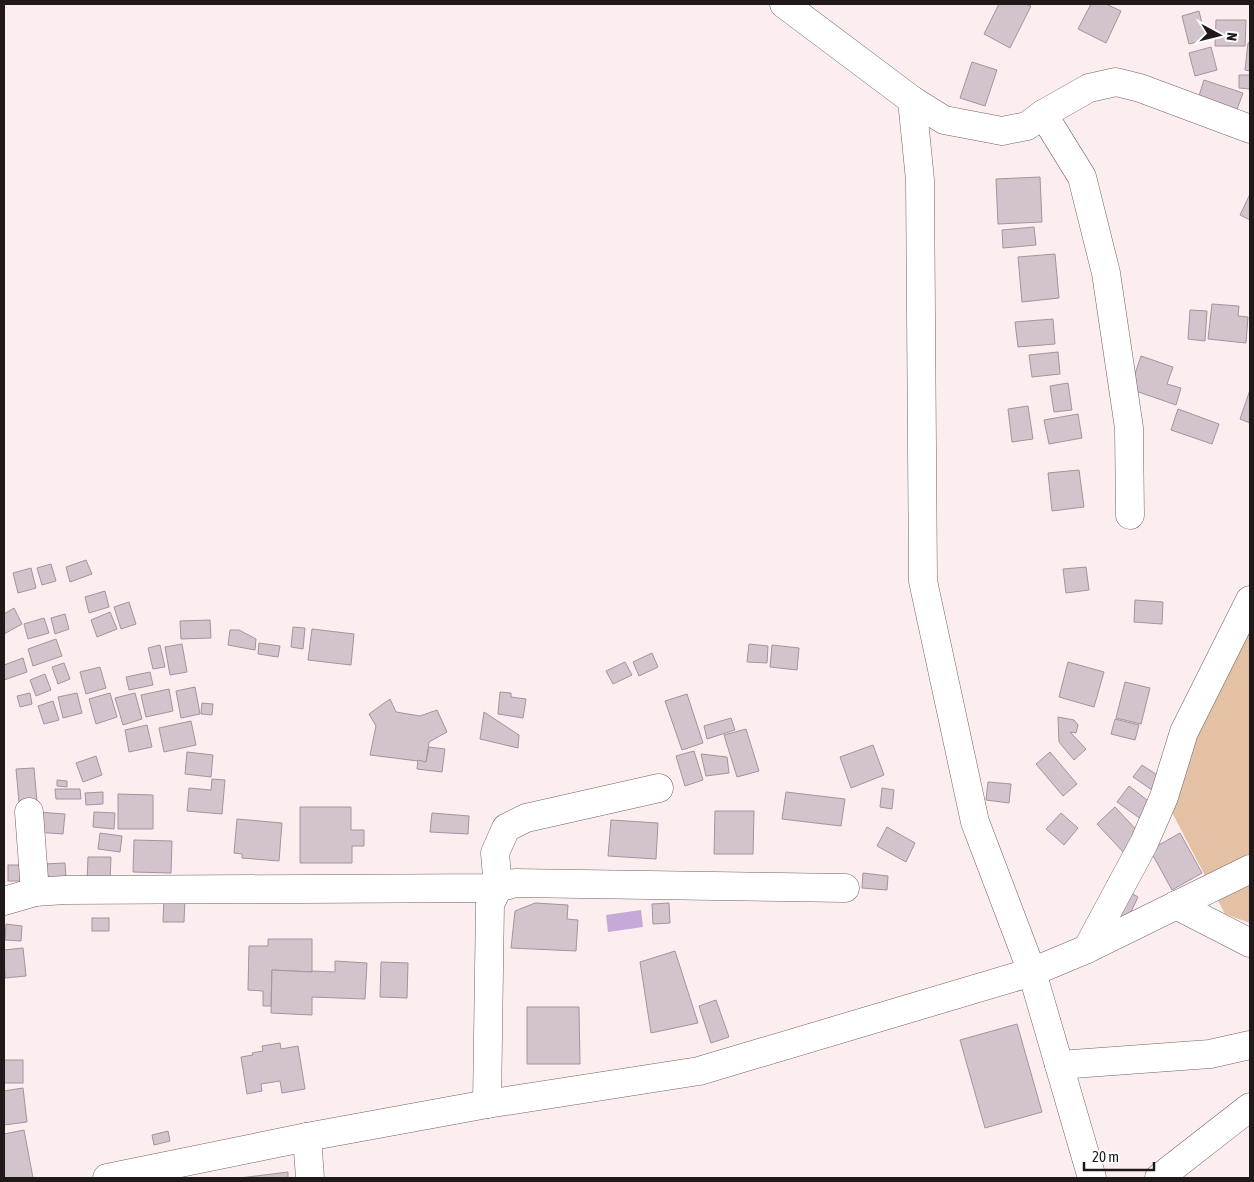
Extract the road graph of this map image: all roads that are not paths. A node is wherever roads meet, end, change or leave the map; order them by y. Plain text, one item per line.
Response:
1 (784, 4) edge
2 (912, 100) junction
3 (1043, 114) junction
4 (1250, 129) edge
5 (1130, 515) dead end
6 (1250, 600) edge
7 (659, 788) dead end
8 (29, 812) dead end
9 (1250, 869) edge
10 (498, 888) junction
11 (845, 888) dead end
12 (34, 892) junction
13 (4, 901) edge
14 (1176, 905) junction
15 (1250, 943) edge
16 (1087, 949) junction
17 (1032, 972) junction
18 (1250, 1044) edge
19 (1059, 1065) junction
20 (487, 1104) junction
21 (1250, 1107) edge
22 (307, 1137) junction
23 (108, 1178) edge
24 (310, 1178) edge
25 (1092, 1178) edge
26 (1159, 1178) edge

1 - 2 street
2 - 3 street
2 - 17 street
3 - 4 street
3 - 5 street
6 - 16 street
7 - 10 street
8 - 12 street
9 - 14 street
10 - 11 street
10 - 12 street
10 - 20 street
12 - 13 street
14 - 15 street
14 - 16 street
16 - 17 street
17 - 19 street
17 - 20 street
18 - 19 street
19 - 25 street
20 - 22 street
21 - 26 street
22 - 23 street
22 - 24 street

